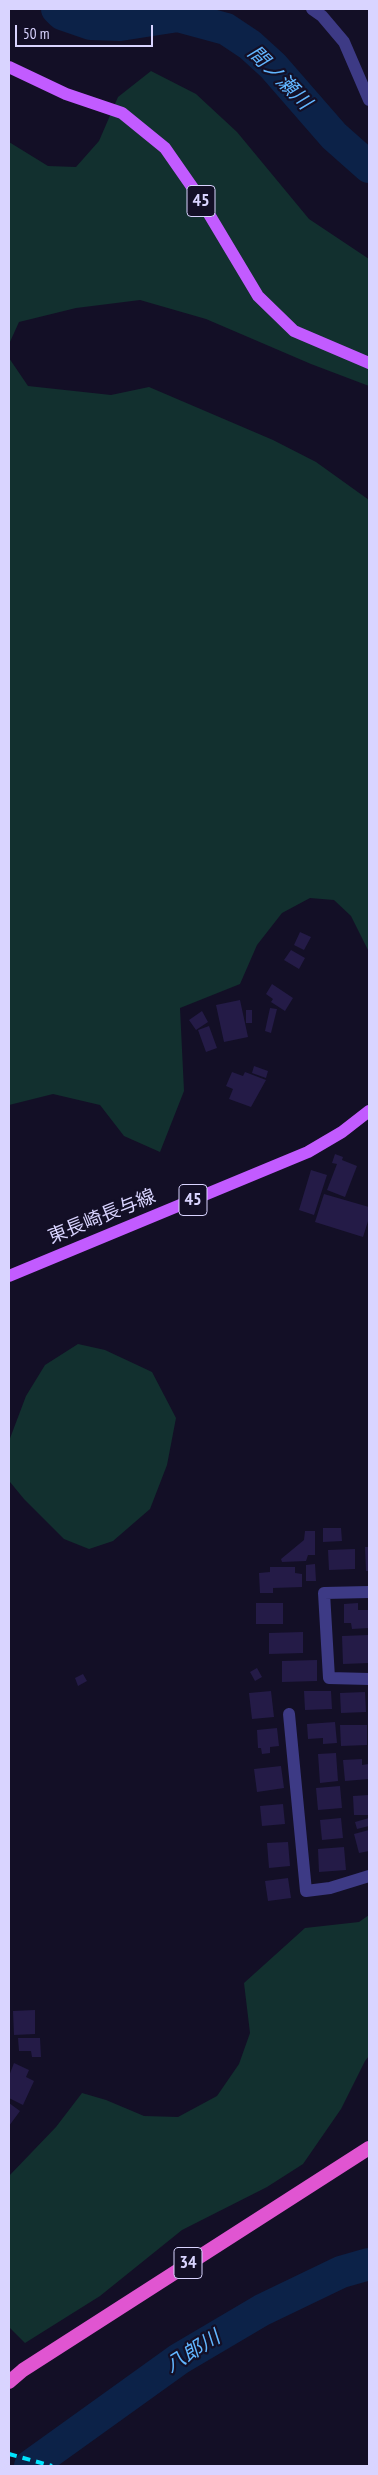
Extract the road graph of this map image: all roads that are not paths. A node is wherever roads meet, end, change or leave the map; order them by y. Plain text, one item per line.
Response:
1 (312, 9) edge
2 (9, 67) edge
3 (369, 100) edge
4 (369, 363) edge
5 (369, 1111) edge
6 (9, 1276) edge
7 (369, 1592) edge
8 (369, 1678) edge
9 (289, 1714) dead end
10 (369, 1876) edge
11 (369, 2148) edge
12 (9, 2382) edge

1 - 3 street
2 - 4 main road, 45
5 - 6 main road, 東長崎長与線 / 45
7 - 8 street
9 - 10 street
11 - 12 highway, 34

